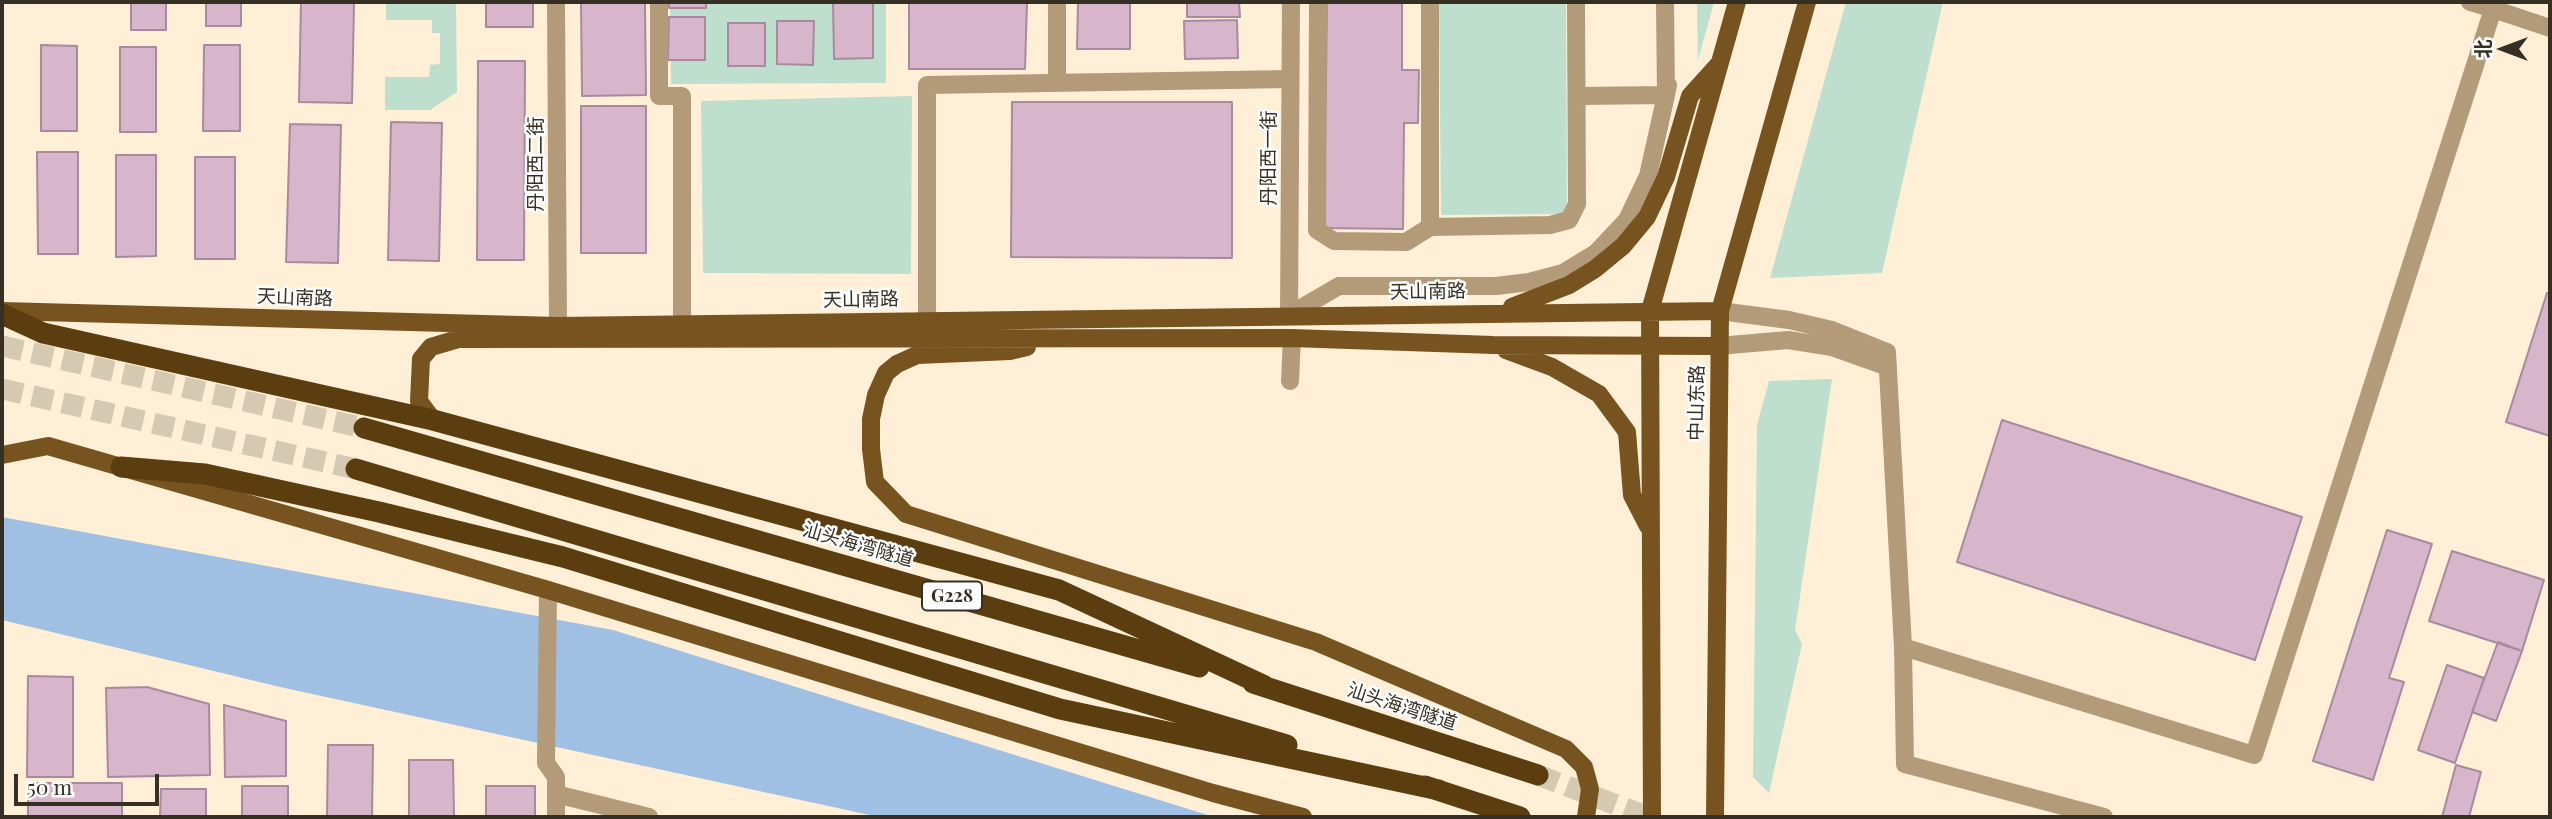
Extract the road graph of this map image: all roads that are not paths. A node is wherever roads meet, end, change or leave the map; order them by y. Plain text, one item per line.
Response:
1 (556, 2) edge
2 (659, 2) edge
3 (1057, 2) edge
4 (1291, 2) edge
5 (1318, 2) edge
6 (1430, 2) edge
7 (1576, 2) edge
8 (1665, 2) edge
9 (1675, 2) edge
10 (1737, 2) edge
11 (1807, 2) edge
12 (2470, 2) edge
13 (2493, 9) junction
14 (2550, 28) edge
15 (1720, 63) junction
16 (1290, 79) junction
17 (1057, 83) junction
18 (1666, 95) junction
19 (1577, 96) junction
20 (1430, 227) junction
21 (1650, 311) junction
22 (1720, 311) junction
23 (2, 312) edge
24 (1491, 313) junction
25 (1289, 315) junction
26 (927, 320) junction
27 (682, 324) junction
28 (558, 326) junction
29 (1292, 338) junction
30 (1060, 339) junction
31 (1493, 345) junction
32 (1650, 345) junction
33 (1718, 346) junction
34 (1888, 368) junction
35 (1290, 381) dead end
36 (433, 420) junction
37 (364, 428) tunnel mouth
38 (2, 455) edge
39 (121, 467) junction
40 (356, 469) tunnel mouth
41 (1651, 531) junction
42 (548, 599) junction
43 (1903, 647) junction
44 (1265, 686) junction
45 (1538, 775) tunnel mouth
46 (1439, 790) junction
47 (556, 794) junction
48 (556, 817) edge
49 (649, 817) edge
50 (1303, 817) edge
51 (1520, 817) edge
52 (1586, 817) edge
53 (1652, 817) edge
54 (1715, 817) edge
55 (2104, 817) edge

1 - 28 street, 丹阳西二街
2 - 27 street
3 - 17 street
4 - 16 street, 丹阳西一街
5 - 20 street
6 - 20 street
7 - 19 street
8 - 18 street
9 - 18 street
10 - 15 main road
11 - 22 main road, 中山东路
12 - 13 street
13 - 14 street
13 - 43 street
15 - 21 main road
15 - 24 main road
16 - 17 street
16 - 25 street, 丹阳西一街
17 - 26 street
18 - 19 street
18 - 25 street
19 - 20 street
21 - 22 main road, 天山南路
21 - 24 main road, 天山南路
21 - 32 main road
22 - 33 main road, 中山东路
22 - 34 street
23 - 28 main road, 天山南路
23 - 36 highway
24 - 25 main road, 天山南路
25 - 26 main road, 天山南路
26 - 27 main road, 天山南路
27 - 28 main road, 天山南路
29 - 30 main road, 天山南路
29 - 31 main road, 天山南路
29 - 35 street
30 - 36 main road, 天山南路
30 - 52 main road
31 - 32 main road, 天山南路
31 - 41 main road
32 - 33 main road, 天山南路
32 - 41 main road
33 - 34 street
33 - 54 main road, 中山东路
34 - 43 street
36 - 44 highway
37 - 44 highway, 汕头海湾隧道 / G228
38 - 39 main road
39 - 42 main road
39 - 46 highway
40 - 46 highway, G228
41 - 53 main road
42 - 47 street
42 - 50 main road
43 - 55 street
44 - 45 highway, 汕头海湾隧道 / G228
46 - 51 highway, G228
47 - 48 street
47 - 49 street

